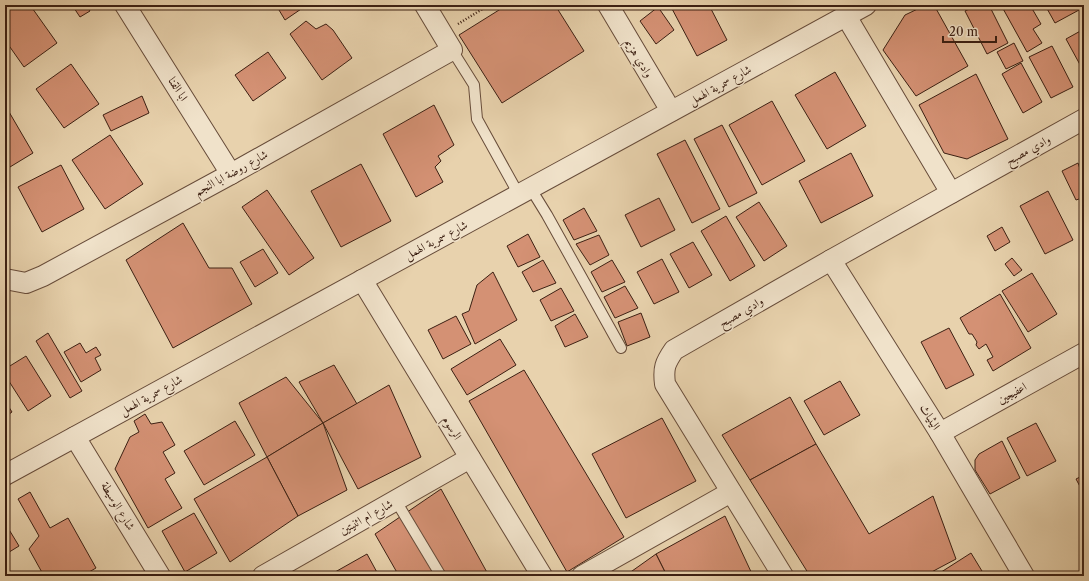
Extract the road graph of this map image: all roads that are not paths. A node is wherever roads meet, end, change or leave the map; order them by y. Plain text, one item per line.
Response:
1 (125, 5) edge
2 (425, 5) edge
3 (608, 5) edge
4 (866, 5) edge
5 (846, 16) junction
6 (448, 42) junction
7 (671, 111) junction
8 (1084, 119) edge
9 (230, 174) junction
10 (525, 192) junction
11 (950, 193) junction
12 (832, 260) junction
13 (5, 279) edge
14 (362, 280) junction
15 (621, 348) dead end
16 (1084, 353) edge
17 (940, 432) junction
18 (75, 437) junction
19 (470, 458) junction
20 (5, 475) edge
21 (731, 492) junction
22 (396, 501) junction
23 (160, 576) edge
24 (262, 576) edge
25 (441, 576) edge
26 (542, 576) edge
27 (582, 576) edge
28 (783, 576) edge
29 (1024, 576) edge

1 - 9 street, ابا القنا
2 - 6 street
3 - 7 street, وادي هزيم
4 - 5 street, شارع سمرية الهمل
5 - 7 street, شارع سمرية الهمل
5 - 11 street
6 - 9 street, شارع روضة ابا النجم
6 - 10 lane
7 - 10 street, شارع سمرية الهمل
8 - 11 street, وادي مصبح
9 - 13 street, شارع روضة ابا النجم
10 - 14 street, شارع سمرية الهمل
10 - 15 lane
11 - 12 street, وادي مصبح
12 - 17 street, اليثياث
12 - 21 street, وادي مصبح
14 - 18 street, شارع سمرية الهمل
14 - 19 street, الرسوم
16 - 17 street, اعفيجين
17 - 29 street, اليثياث
18 - 20 street, شارع سمرية الهمل
18 - 23 street, شارع الوسيطة
19 - 22 street, شارع ام اثنيتين
19 - 26 street, الرسوم
21 - 27 street
21 - 28 street, وادي مصبح
22 - 24 street, شارع ام اثنيتين
22 - 25 lane

